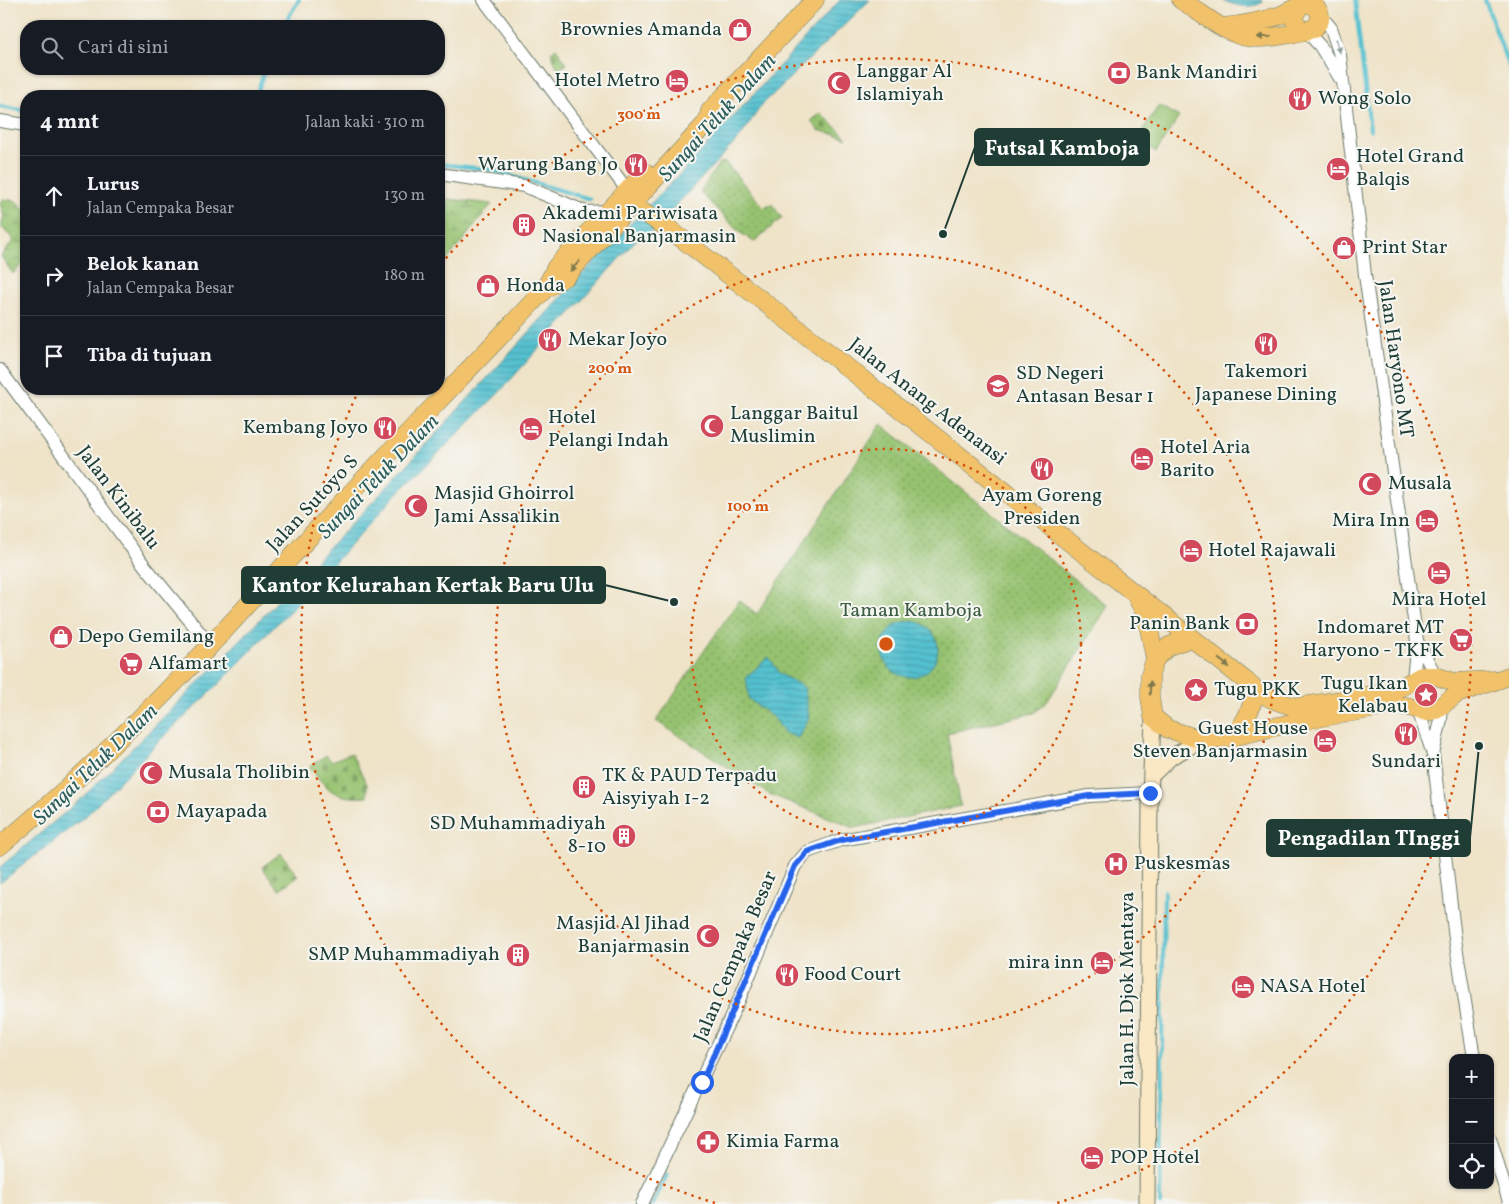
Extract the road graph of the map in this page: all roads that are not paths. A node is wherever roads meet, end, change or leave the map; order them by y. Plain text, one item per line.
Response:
1 (484, 0) edge
2 (815, 0) edge
3 (1181, 0) edge
4 (1329, 0) edge
5 (1301, 3) edge
6 (1321, 16) junction
7 (1223, 27) junction
8 (1306, 31) junction
9 (1341, 80) junction
10 (0, 121) edge
11 (20, 124) edge
12 (445, 175) edge
13 (633, 201) junction
14 (608, 211) junction
15 (545, 290) junction
16 (0, 370) edge
17 (1135, 593) junction
18 (1191, 638) junction
19 (1417, 642) junction
20 (210, 645) junction
21 (1155, 659) junction
22 (1438, 678) junction
23 (1502, 678) edge
24 (1412, 679) junction
25 (1255, 690) junction
26 (1444, 703) junction
27 (1418, 710) junction
28 (1154, 717) junction
29 (1233, 737) junction
30 (1202, 740) junction
31 (1434, 754) junction
32 (1152, 775) junction
33 (1150, 793) junction
34 (0, 846) edge
35 (1473, 1054) edge
36 (1492, 1144) edge
37 (1509, 1202) edge
38 (642, 1204) edge
39 (1147, 1204) edge

1 - 13 street
2 - 13 highway, Jalan Sutoyo S
3 - 7 highway
4 - 6 highway
5 - 6 highway
5 - 7 highway
5 - 8 highway
6 - 8 highway
6 -> 9 street, Jalan Haryono MT
8 -> 7 highway
8 - 9 street, Jalan Haryono MT
9 - 19 street, Jalan Haryono MT
10 - 11 street
12 - 14 street
13 - 14 highway
13 -> 15 highway, Jalan Sutoyo S
13 - 17 highway, Jalan Anang Adenansi
14 - 15 highway, Jalan Sutoyo S
15 - 20 highway, Jalan Sutoyo S
16 - 20 street, Jalan Kinibalu
17 - 18 highway, Jalan Anang Adenansi
17 - 21 highway
18 - 21 highway
18 -> 25 highway
19 - 22 street, Jalan Haryono MT
19 - 24 street, Jalan Haryono MT
20 - 34 highway, Jalan Sutoyo S
28 -> 21 highway
22 - 23 highway
22 - 24 highway
22 - 26 highway
23 - 26 highway
24 - 25 highway
25 - 29 highway
26 - 27 highway
26 - 31 street
27 - 29 highway
27 - 31 street
28 - 30 highway
28 - 32 main road, Jalan H. Djok Mentaya
29 - 30 highway
30 - 32 main road
31 - 35 street
32 - 33 main road, Jalan H. Djok Mentaya
33 - 38 street, Jalan Cempaka Besar
33 - 39 main road, Jalan H. Djok Mentaya
36 - 37 street

